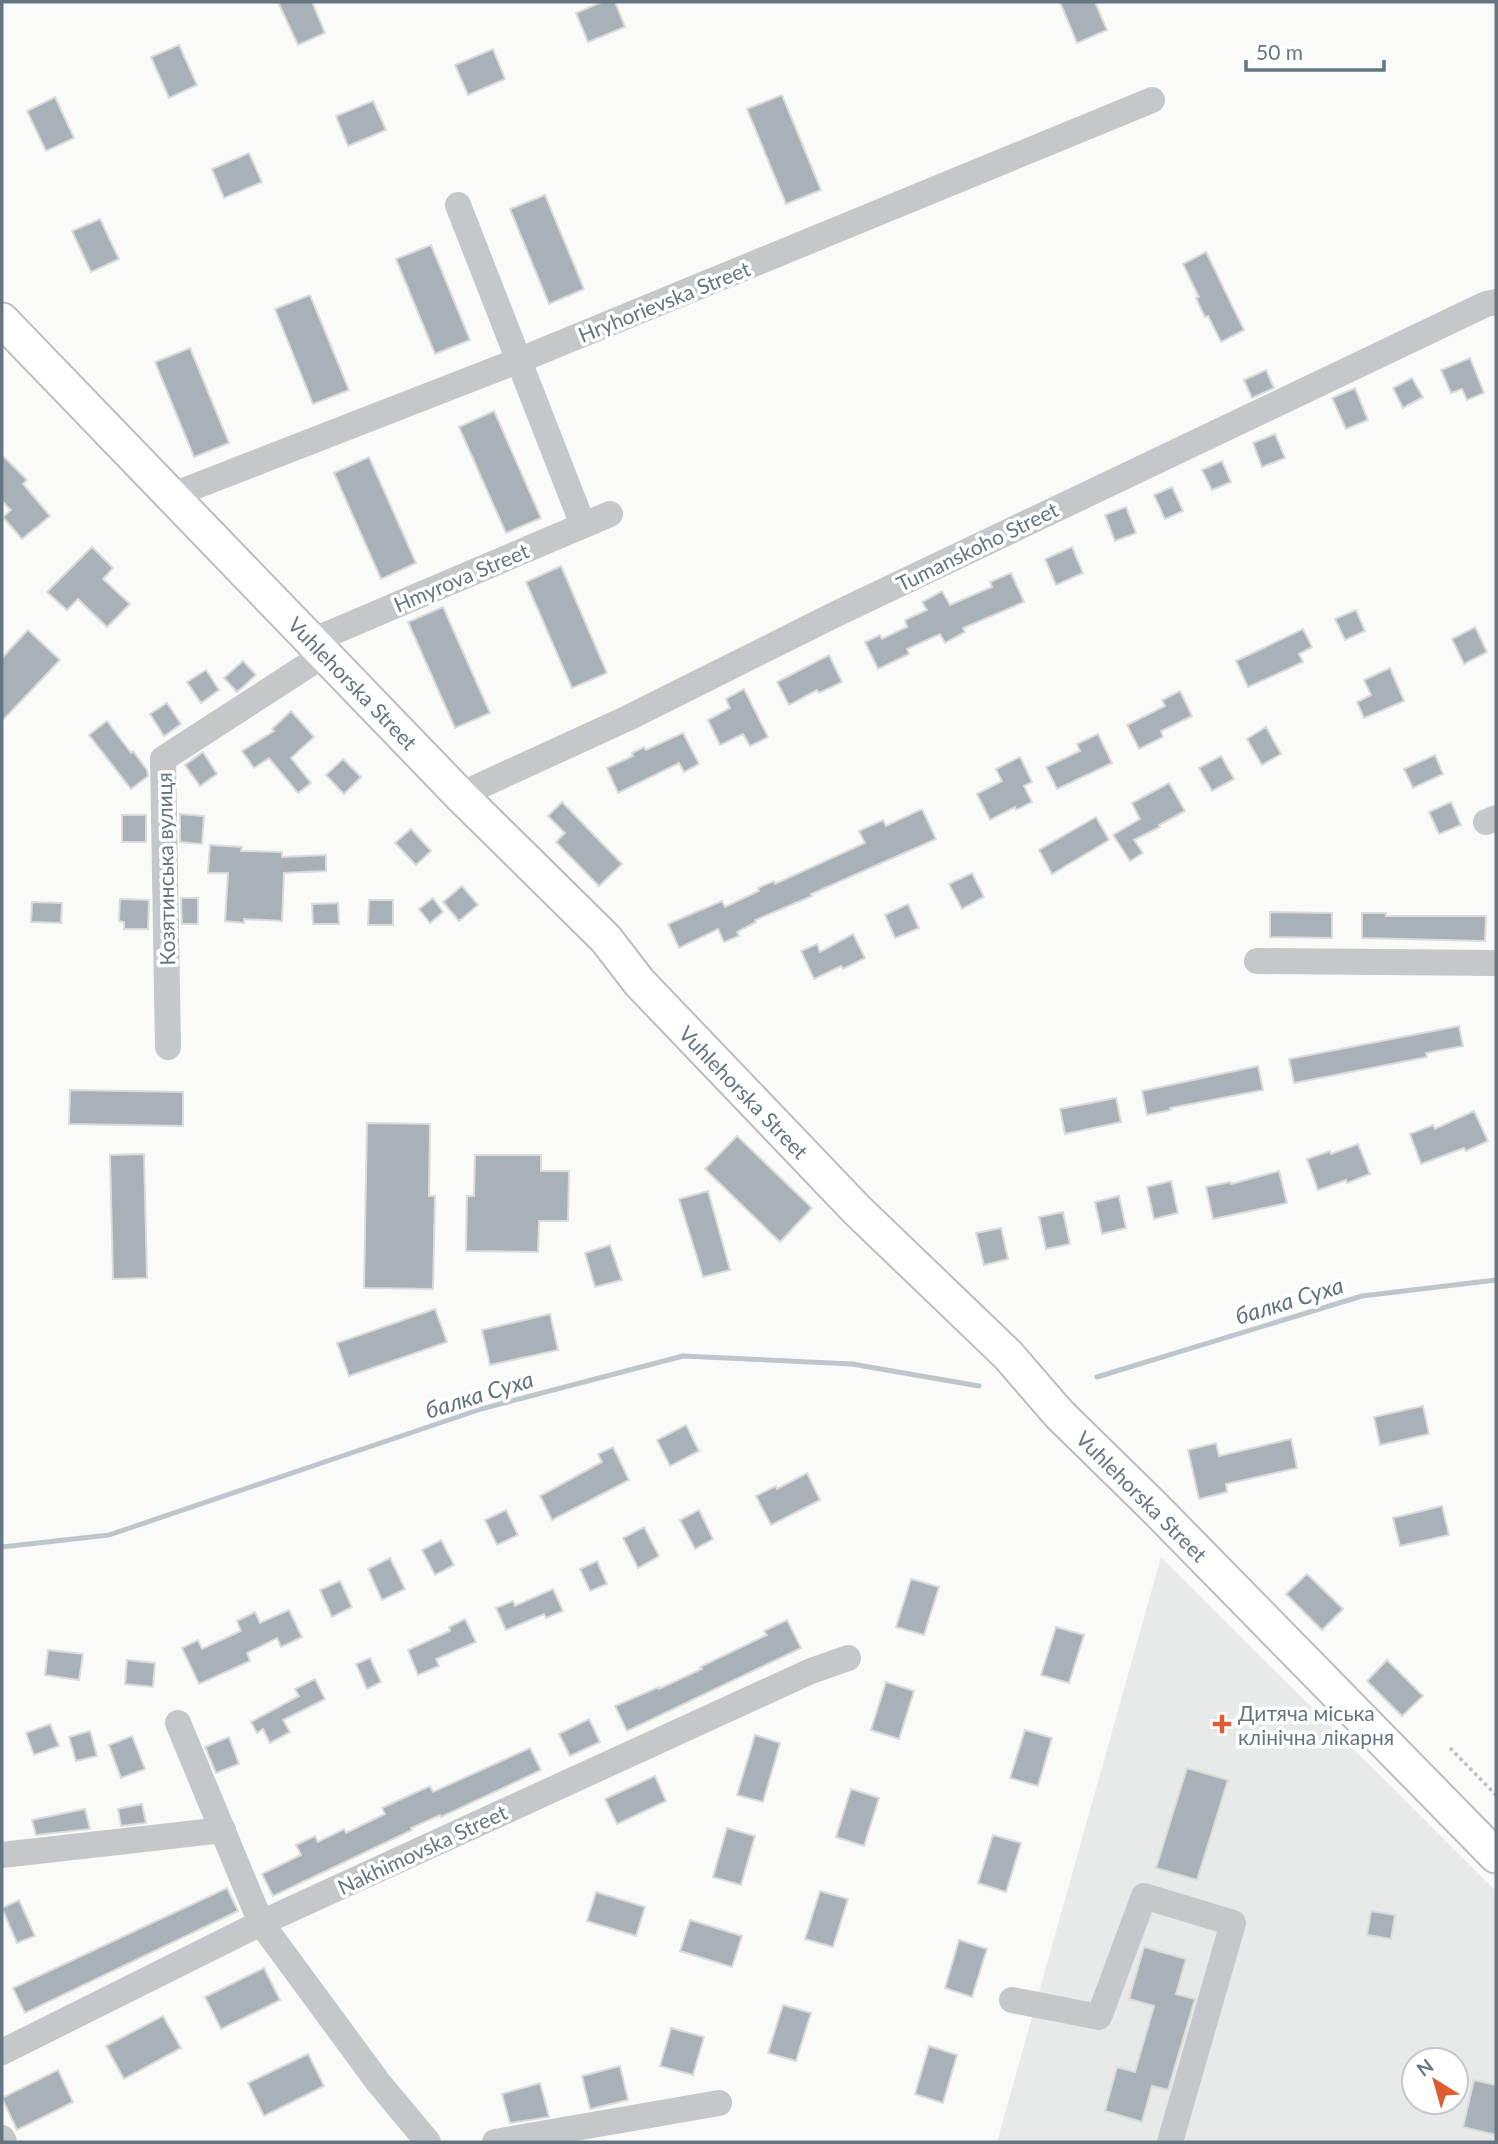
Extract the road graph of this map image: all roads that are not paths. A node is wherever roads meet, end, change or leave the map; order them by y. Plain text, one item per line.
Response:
1 (1152, 100) dead end
2 (458, 205) dead end
3 (1496, 302) edge
4 (2, 320) edge
5 (520, 360) junction
6 (173, 495) junction
7 (610, 514) dead end
8 (583, 525) junction
9 (318, 647) junction
10 (460, 795) junction
11 (1257, 961) dead end
12 (1496, 963) edge
13 (168, 1046) dead end
14 (848, 1658) dead end
15 (178, 1723) dead end
16 (223, 1830) junction
17 (2, 1855) edge
18 (1496, 1856) edge
19 (261, 1923) junction
20 (1012, 2000) dead end
21 (2, 2052) edge
22 (719, 2103) dead end
23 (428, 2142) edge
24 (495, 2142) edge
25 (1170, 2142) edge

1 - 5 street, Hryhorievska Street
2 - 5 street
3 - 10 street, Tumanskoho Street
4 - 6 main road, Vuhlehorska Street
5 - 6 street, Hryhorievska Street
5 - 8 street
6 - 9 main road, Vuhlehorska Street
7 - 8 street, Hmyrova Street
8 - 9 street, Hmyrova Street
9 - 10 main road, Vuhlehorska Street
9 - 13 street, Козятинська вулиця
10 - 18 main road, Vuhlehorska Street
11 - 12 street
14 - 19 street, Nakhimovska Street
15 - 16 street
16 - 17 street
16 - 19 street
19 - 21 street, Nakhimovska Street
19 - 23 street
20 - 25 street
22 - 24 street

